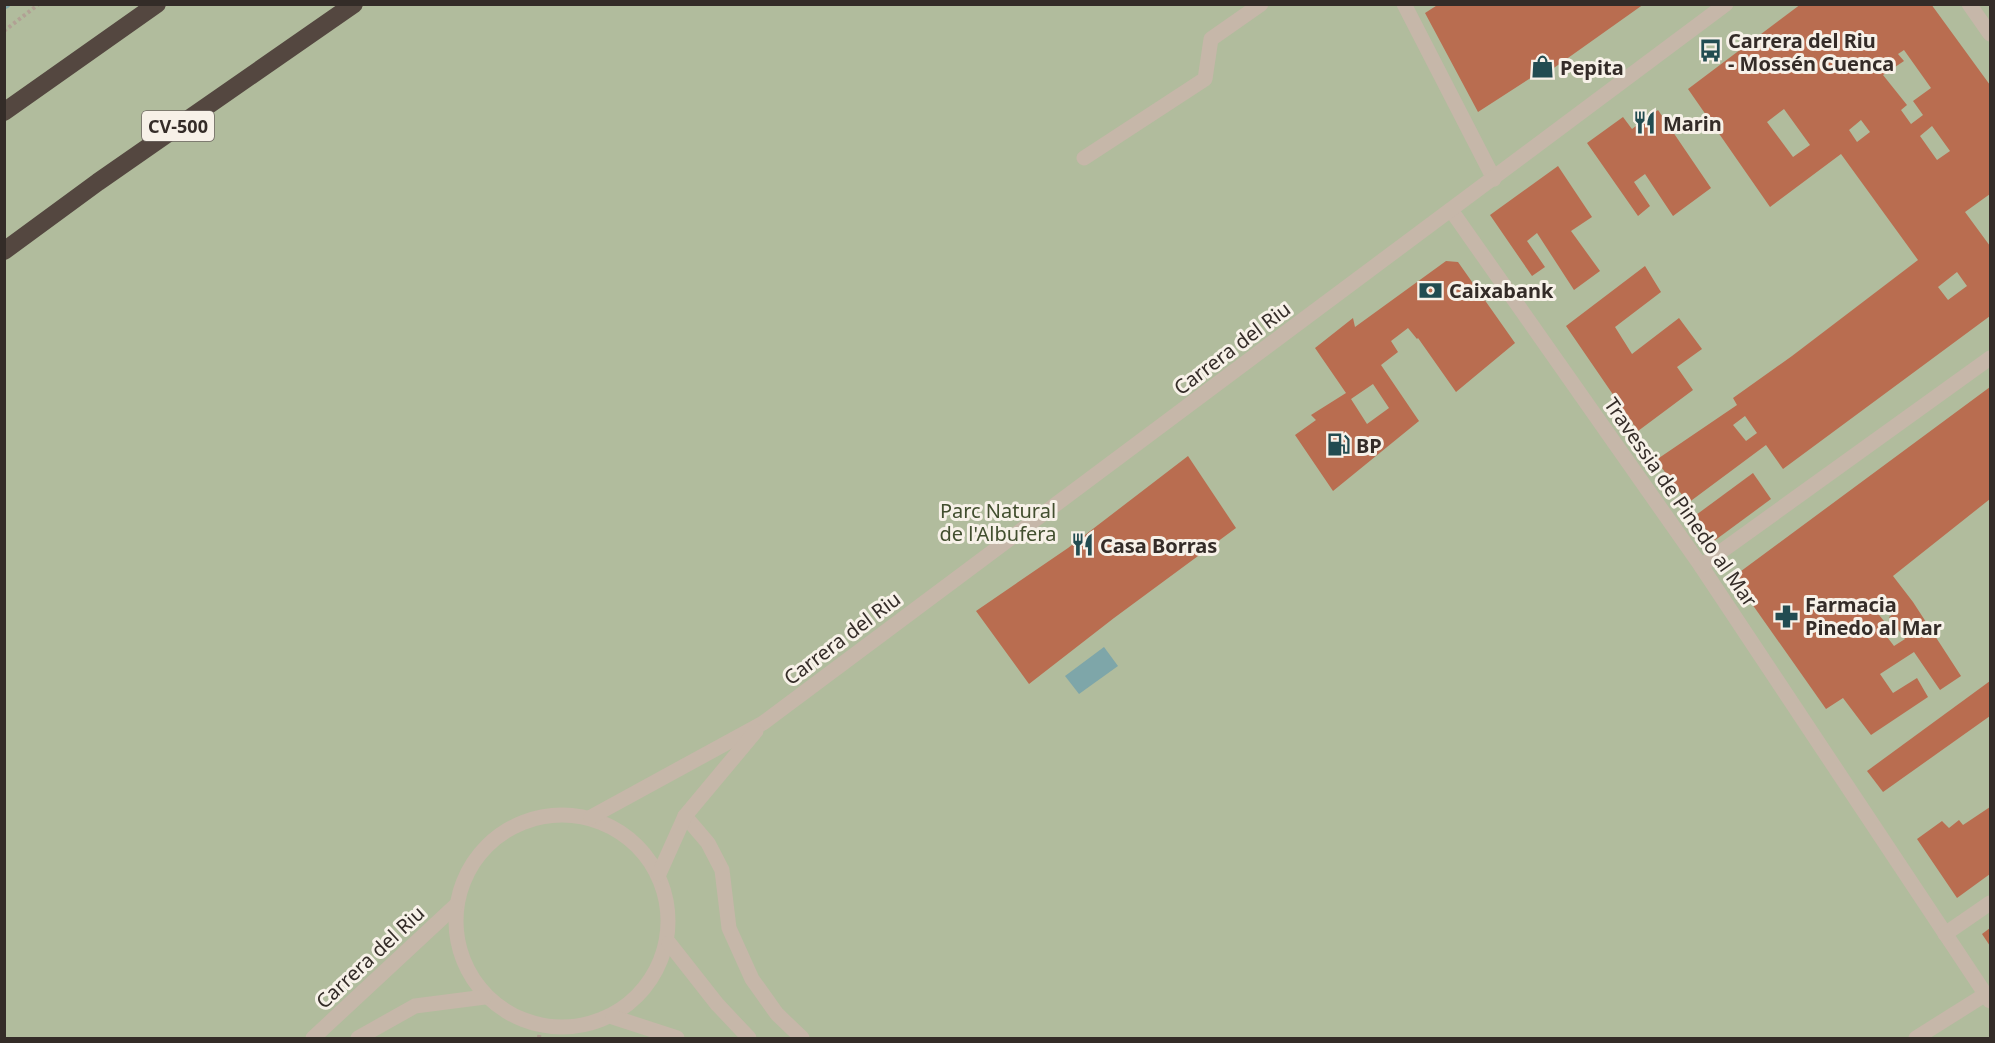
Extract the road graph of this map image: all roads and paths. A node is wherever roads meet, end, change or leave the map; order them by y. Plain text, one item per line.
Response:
1 (39, 4) edge
2 (157, 4) edge
3 (354, 4) edge
4 (1262, 4) edge
5 (1726, 4) edge
6 (1969, 4) edge
7 (1408, 6) edge
8 (4, 31) edge
9 (1990, 34) edge
10 (4, 112) edge
11 (1084, 158) dead end
12 (1494, 179) junction
13 (1451, 210) junction
14 (4, 251) edge
15 (1990, 358) edge
16 (1701, 566) junction
17 (763, 723) junction
18 (685, 816) junction
19 (591, 817) junction
20 (659, 874) junction
21 (1990, 903) edge
22 (455, 906) junction
23 (1945, 934) junction
24 (669, 943) junction
25 (485, 997) junction
26 (1988, 998) edge
27 (613, 1017) junction
28 (540, 1033) edge
29 (313, 1038) edge
30 (358, 1038) edge
31 (677, 1038) edge
32 (749, 1038) edge
33 (802, 1038) edge
34 (1916, 1038) edge

1 - 8 path
2 - 10 highway
3 - 14 highway, CV-500
4 - 11 street
5 - 12 street, Carrera del Riu
6 - 9 street
7 - 12 street
12 - 13 street, Carrera del Riu
13 - 16 street, Travessia de Pinedo al Mar
13 - 17 street, Carrera del Riu
15 - 16 street
16 - 23 street, Travessia de Pinedo al Mar
17 - 18 street, Carrera del Riu
17 - 19 street, Carrera del Riu
18 - 20 street, Carrera del Riu
18 - 33 street
19 - 20 street
19 - 22 street
20 - 24 street
21 - 23 street
22 - 25 street
22 - 29 street, Carrera del Riu
23 - 26 street, Travessia de Pinedo al Mar
24 - 27 street
24 - 32 street
25 - 28 street
25 - 30 street
26 - 34 street
27 - 28 street
27 - 31 street

